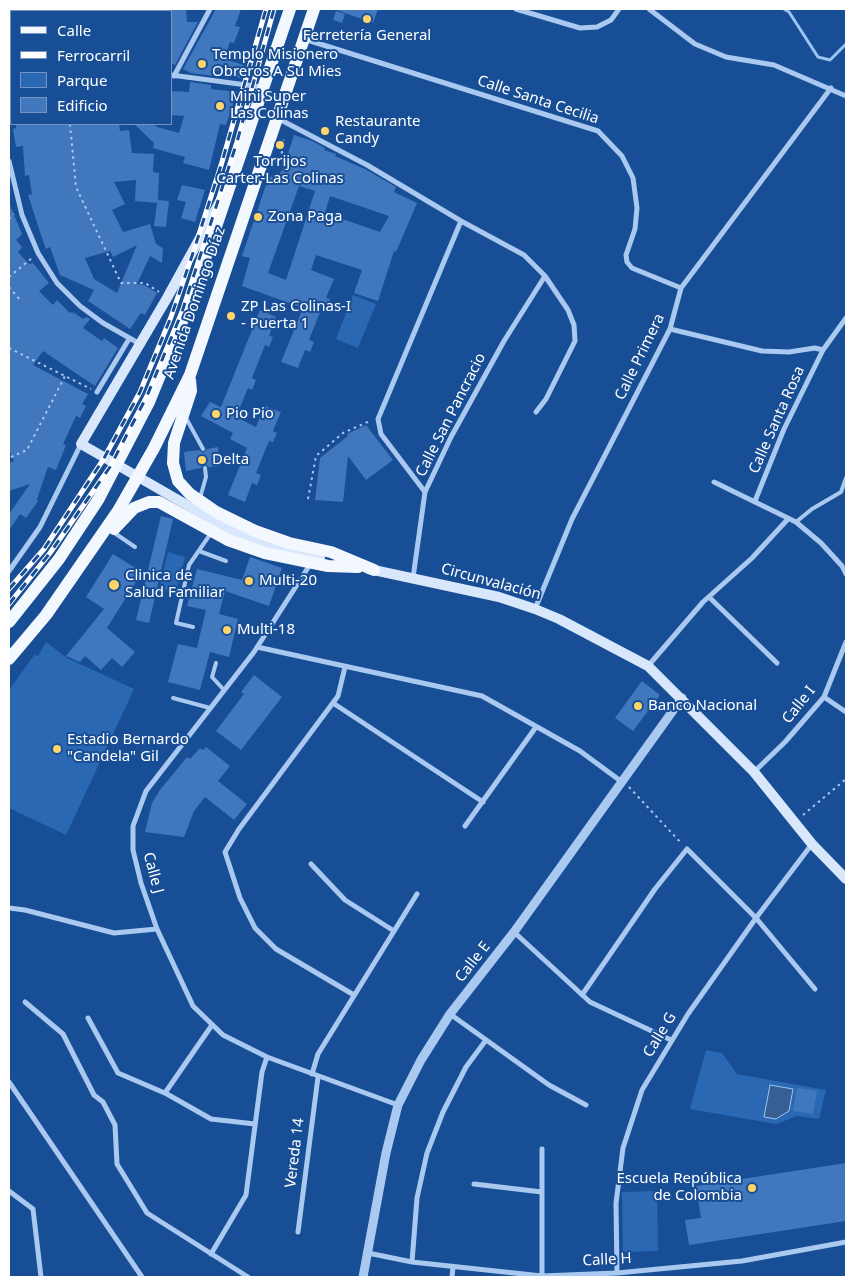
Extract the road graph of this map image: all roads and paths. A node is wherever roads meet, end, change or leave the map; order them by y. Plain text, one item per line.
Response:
1 (210, 9) edge
2 (290, 9) edge
3 (314, 9) edge
4 (516, 9) edge
5 (619, 9) edge
6 (649, 9) edge
7 (303, 39) junction
8 (172, 76) edge
9 (263, 87) junction
10 (831, 88) junction
11 (846, 96) edge
12 (276, 117) junction
13 (70, 125) edge
14 (285, 142) dead end
15 (9, 161) edge
16 (279, 162) dead end
17 (233, 177) junction
18 (460, 221) junction
19 (38, 253) junction
20 (545, 276) junction
21 (9, 277) edge
22 (9, 287) edge
23 (680, 288) junction
24 (167, 298) junction
25 (20, 300) dead end
26 (846, 318) edge
27 (670, 329) junction
28 (129, 339) junction
29 (140, 344) junction
30 (9, 348) edge
31 (823, 350) junction
32 (190, 375) junction
33 (65, 376) junction
34 (97, 392) joint
35 (536, 412) dead end
36 (184, 415) junction
37 (378, 419) junction
38 (81, 444) junction
39 (203, 449) dead end
40 (11, 457) dead end
41 (205, 468) dead end
42 (846, 478) edge
43 (714, 482) dead end
44 (425, 492) junction
45 (308, 499) dead end
46 (200, 500) junction
47 (755, 501) junction
48 (788, 519) junction
49 (796, 522) junction
50 (213, 531) junction
51 (112, 532) junction
52 (134, 547) dead end
53 (199, 551) junction
54 (226, 560) dead end
55 (312, 563) junction
56 (81, 565) junction
57 (368, 568) junction
58 (9, 571) edge
59 (846, 574) edge
60 (413, 578) junction
61 (709, 597) junction
62 (535, 608) junction
63 (9, 622) edge
64 (194, 627) dead end
65 (846, 642) edge
66 (257, 647) junction
67 (9, 659) edge
68 (216, 663) dead end
69 (777, 663) dead end
70 (648, 666) junction
71 (346, 667) junction
72 (224, 690) junction
73 (824, 696) junction
74 (173, 698) dead end
75 (682, 698) junction
76 (332, 703) junction
77 (210, 708) junction
78 (846, 712) edge
79 (536, 726) junction
80 (754, 772) junction
81 (846, 779) edge
82 (622, 782) junction
83 (482, 802) junction
84 (795, 822) junction
85 (465, 826) dead end
86 (812, 844) junction
87 (687, 849) junction
88 (311, 864) dead end
89 (846, 879) edge
90 (417, 894) dead end
91 (9, 908) edge
92 (756, 918) junction
93 (157, 929) junction
94 (394, 931) junction
95 (514, 932) junction
96 (815, 989) dead end
97 (582, 994) junction
98 (354, 995) junction
99 (25, 1002) dead end
100 (450, 1014) junction
101 (88, 1018) dead end
102 (212, 1025) junction
103 (486, 1040) junction
104 (671, 1040) junction
105 (267, 1057) junction
106 (315, 1076) junction
107 (9, 1082) edge
108 (165, 1093) junction
109 (398, 1105) junction
110 (586, 1105) dead end
111 (255, 1124) junction
112 (542, 1149) dead end
113 (474, 1184) dead end
114 (9, 1191) edge
115 (542, 1192) junction
116 (298, 1232) dead end
117 (846, 1242) edge
118 (368, 1253) junction
119 (211, 1254) junction
120 (412, 1262) junction
121 (453, 1267) junction
122 (617, 1273) junction
123 (536, 1276) edge
124 (542, 1276) junction
125 (41, 1277) edge
126 (142, 1277) edge
127 (248, 1277) edge
128 (363, 1277) edge
129 (452, 1277) edge

1 - 8 street
2 - 9 main road, Avenida Domingo Díaz
3 - 7 main road, Avenida Domingo Díaz
4 - 5 street
6 - 10 street
7 - 12 main road, Avenida Domingo Díaz
7 - 23 street, Calle Santa Cecilia
8 - 9 street
9 - 17 main road, Avenida Domingo Díaz
10 - 11 street
10 - 23 street, Calle Primera
12 - 18 street
12 - 32 main road, Avenida Domingo Díaz
13 - 24 path
14 - 16 path
15 - 19 street
17 - 24 main road
17 - 63 main road, Avenida Domingo Díaz
18 - 20 street
18 - 37 street
19 - 21 path
19 - 28 street
20 - 35 street
20 - 44 street, Calle San Pancracio
22 - 25 path
23 - 27 street, Calle Primera
24 - 29 main road
26 - 31 street, Calle Santa Rosa
27 - 31 street, Calle Santa Rosa
27 - 62 street, Calle Primera
28 - 29 street
28 - 34 street
29 - 38 main road
30 - 33 path
31 - 47 street, Calle Santa Rosa
32 - 36 main road
32 - 56 main road, Avenida Domingo Díaz
33 - 34 path
33 - 40 path
36 - 39 lane
36 - 46 main road
37 - 44 street
37 - 45 path
38 - 57 main road, Circunvalación
38 - 58 street
41 - 46 lane
42 - 49 lane
43 - 47 street
44 - 60 street, Calle San Pancracio
46 - 57 main road
47 - 48 street
48 - 49 street
48 - 61 street
49 - 59 street
50 - 51 main road
50 - 53 lane
50 - 55 main road
51 - 52 lane
51 - 56 main road
53 - 54 lane
53 - 64 lane
55 - 57 main road
55 - 66 street, Calle J
56 - 67 main road, Avenida Domingo Díaz
57 - 60 main road, Circunvalación
60 - 62 main road, Circunvalación
61 - 69 street
61 - 70 street
62 - 70 main road, Circunvalación
65 - 73 street, Calle I
66 - 71 street
66 - 72 street, Calle J
68 - 72 lane
70 - 75 main road, Circunvalación
71 - 76 street
71 - 79 street
72 - 77 street, Calle J
73 - 78 street
73 - 80 street, Calle I
74 - 77 lane
75 - 80 main road, Circunvalación
75 - 82 street, Calle E
76 - 83 street
76 - 98 street
77 - 93 street, Calle J
79 - 82 street
79 - 83 street
80 - 84 main road, Circunvalación
81 - 84 path
82 - 87 path
82 - 95 street, Calle E
83 - 85 street
84 - 86 main road, Circunvalación
86 - 89 main road, Circunvalación
86 - 92 street, Calle G
87 - 92 street
87 - 97 street
88 - 94 street
90 - 94 street, Vereda 14
91 - 93 street
92 - 96 street
92 - 104 street, Calle G
93 - 102 street, Calle J
94 - 98 street, Vereda 14
95 - 97 street
95 - 100 street, Calle E
97 - 104 street
98 - 106 street, Vereda 14
99 - 119 street
100 - 103 street
100 - 109 street, Calle E
101 - 108 street
102 - 105 street, Calle J
102 - 108 street
103 - 110 street
103 - 120 street
104 - 122 street, Calle G
105 - 106 street, Calle J
105 - 111 street
106 - 109 street, Calle J
106 - 116 street, Vereda 14
107 - 126 street
108 - 111 street
109 - 118 street, Calle E
111 - 119 street
112 - 115 street
113 - 115 street
114 - 125 street
115 - 124 street
117 - 122 street, Calle H
118 - 120 street, Calle H
118 - 128 street, Calle E
119 - 127 street
120 - 121 street, Calle H
121 - 123 street, Calle H
121 - 129 street
122 - 124 street, Calle H
123 - 124 street, Calle H

